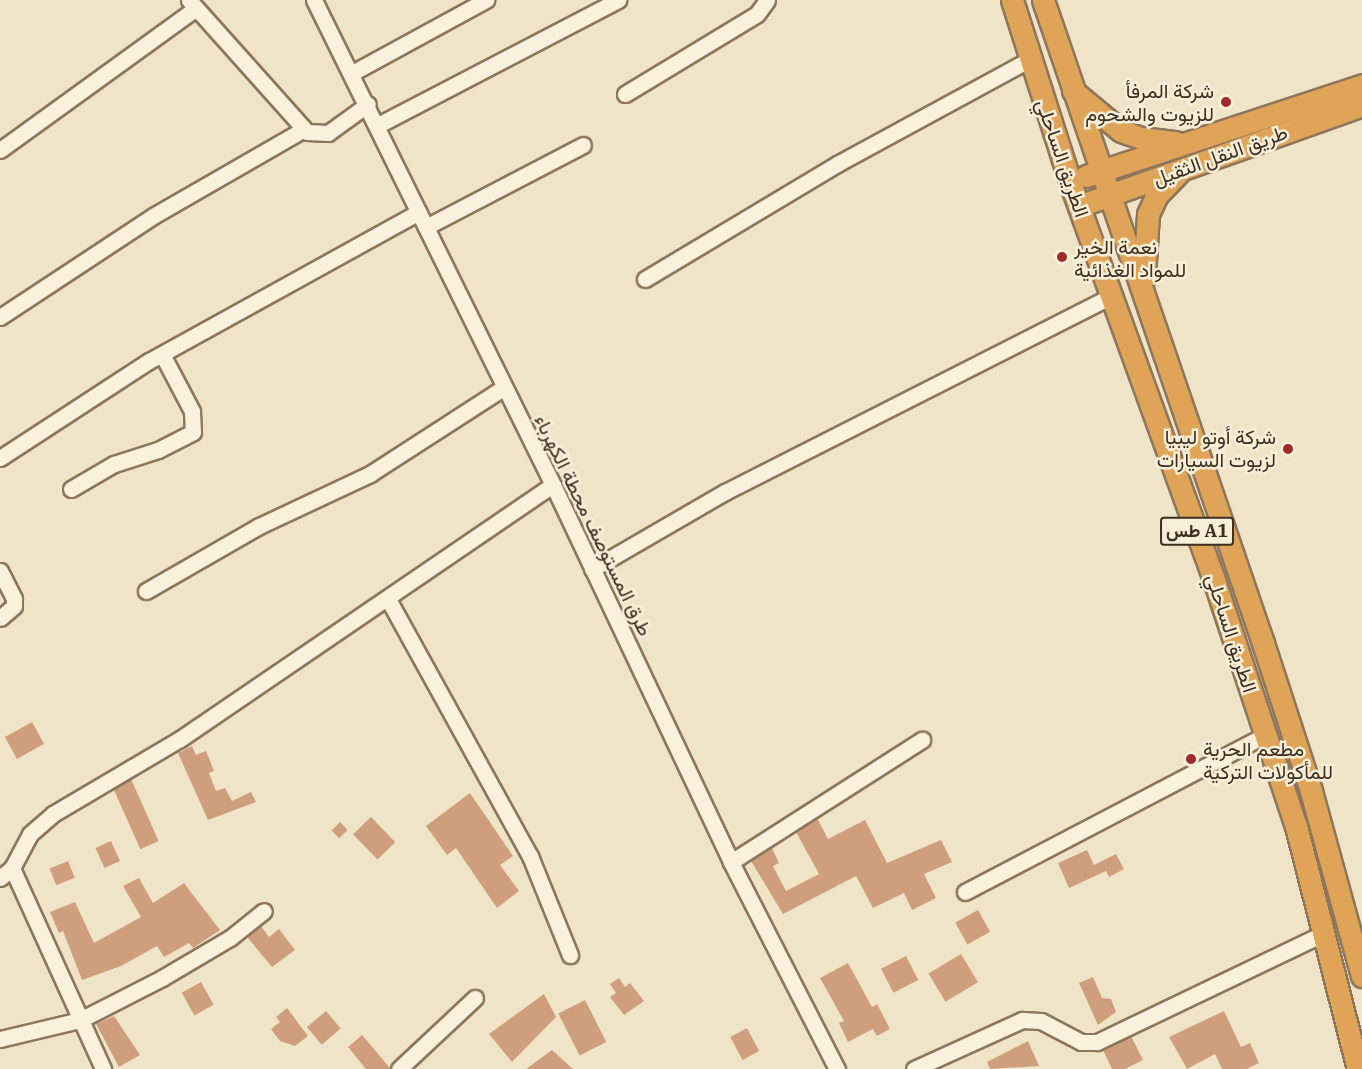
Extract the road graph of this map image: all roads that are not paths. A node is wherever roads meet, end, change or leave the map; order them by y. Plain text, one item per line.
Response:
1 (314, 0) edge
2 (486, 0) edge
3 (618, 0) edge
4 (767, 0) edge
5 (1012, 0) edge
6 (1043, 0) edge
7 (193, 4) edge
8 (1030, 59) junction
9 (352, 73) junction
10 (1362, 85) edge
11 (1071, 89) junction
12 (625, 94) dead end
13 (368, 104) junction
14 (1362, 105) edge
15 (378, 125) junction
16 (304, 129) junction
17 (583, 145) dead end
18 (0, 150) edge
19 (1191, 152) junction
20 (1099, 172) junction
21 (1070, 182) junction
22 (1107, 195) junction
23 (1078, 206) junction
24 (419, 212) junction
25 (426, 226) junction
26 (645, 279) dead end
27 (1144, 294) junction
28 (1112, 296) junction
29 (0, 317) edge
30 (162, 354) junction
31 (503, 388) junction
32 (0, 458) edge
33 (553, 485) junction
34 (71, 489) dead end
35 (592, 569) junction
36 (0, 571) edge
37 (146, 591) dead end
38 (388, 599) junction
39 (0, 618) edge
40 (1265, 735) junction
41 (922, 740) dead end
42 (731, 862) junction
43 (12, 868) junction
44 (0, 878) edge
45 (965, 892) dead end
46 (264, 911) dead end
47 (1324, 933) junction
48 (570, 955) dead end
49 (1362, 976) edge
50 (475, 998) dead end
51 (80, 1020) junction
52 (0, 1040) edge
53 (103, 1069) edge
54 (399, 1069) edge
55 (837, 1069) edge
56 (914, 1069) edge
57 (1358, 1069) edge

1 - 9 street, طرق المستوصف محطة الكهرباء
2 - 9 street
3 - 15 street
4 - 12 street
5 - 8 highway, الطريق الساحلي / طس A1
6 - 11 highway, الطريق الساحلي / طس A1
7 - 16 street
7 - 18 street
8 - 21 highway, الطريق الساحلي / طس A1
8 - 26 street
9 - 13 street, طرق المستوصف محطة الكهرباء
10 - 19 highway, طريق النقل الثقيل
11 - 19 highway
11 - 20 highway, الطريق الساحلي / طس A1
13 - 15 street, طرق المستوصف محطة الكهرباء
13 - 16 street
14 - 19 highway, طريق النقل الثقيل
15 - 24 street, طرق المستوصف محطة الكهرباء
16 - 29 street
17 - 25 street
19 - 20 highway, طريق النقل الثقيل
19 - 22 highway, طريق النقل الثقيل
19 - 27 highway
20 - 21 highway, طريق النقل الثقيل
20 - 22 highway, الطريق الساحلي / طس A1
21 - 23 highway, الطريق الساحلي / طس A1
22 - 23 highway, طريق النقل الثقيل
22 - 27 highway, الطريق الساحلي / طس A1
23 - 28 highway, الطريق الساحلي / طس A1
24 - 25 street, طرق المستوصف محطة الكهرباء
24 - 30 street
25 - 31 street, طرق المستوصف محطة الكهرباء
27 - 49 highway, الطريق الساحلي / طس A1
28 - 35 street
28 - 40 highway, الطريق الساحلي / طس A1
30 - 32 street
30 - 34 street
31 - 33 street, طرق المستوصف محطة الكهرباء
31 - 37 street
33 - 35 street, طرق المستوصف محطة الكهرباء
33 - 38 street
35 - 42 street, طرق المستوصف محطة الكهرباء
36 - 39 street
38 - 43 street
38 - 48 street
40 - 45 street
40 - 47 highway, الطريق الساحلي / طس A1
41 - 42 street
42 - 55 street, طرق المستوصف محطة الكهرباء
43 - 44 street
43 - 51 street
46 - 51 street
47 - 56 street
47 - 57 highway, الطريق الساحلي / طس A1
50 - 54 street
51 - 52 street
51 - 53 street

